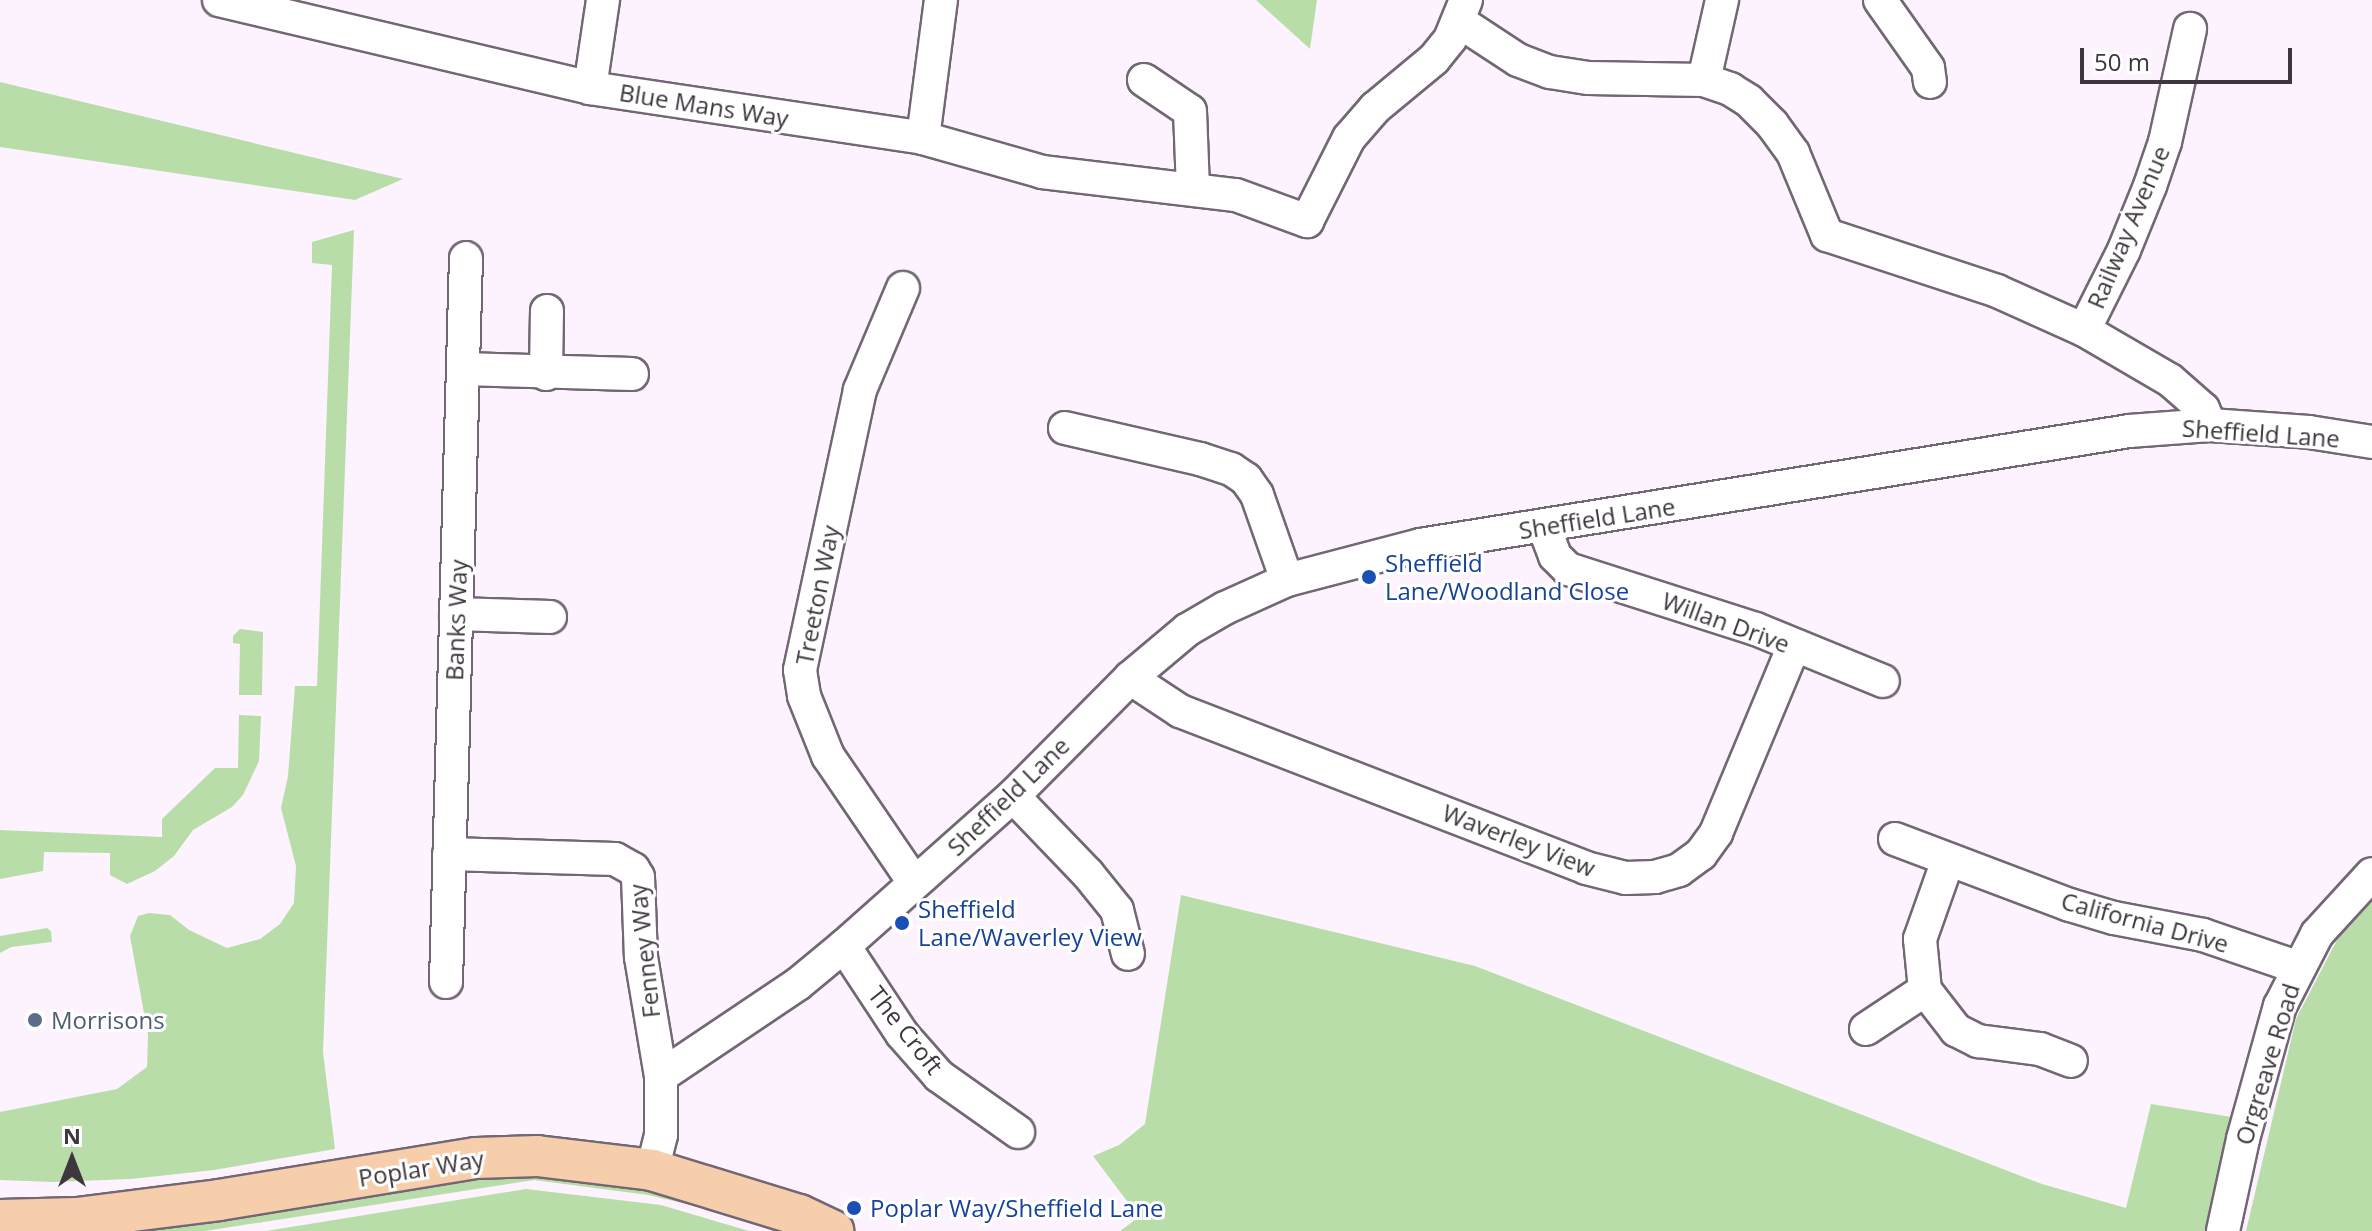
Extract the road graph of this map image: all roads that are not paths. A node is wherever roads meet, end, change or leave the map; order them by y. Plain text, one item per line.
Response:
1 (219, 0) edge
2 (603, 0) edge
3 (941, 0) edge
4 (1722, 0) edge
5 (1880, 0) edge
6 (1463, 11) edge
7 (2190, 29) dead end
8 (1144, 80) dead end
9 (1704, 80) junction
10 (1930, 82) dead end
11 (590, 88) junction
12 (923, 138) junction
13 (1193, 188) junction
14 (1827, 235) joint
15 (466, 258) dead end
16 (903, 288) dead end
17 (547, 311) dead end
18 (2084, 330) junction
19 (463, 369) junction
20 (546, 374) junction
21 (632, 374) dead end
22 (2210, 425) junction
23 (1065, 428) dead end
24 (2372, 442) edge
25 (1544, 527) junction
26 (1287, 580) junction
27 (456, 614) junction
28 (550, 617) dead end
29 (1794, 646) junction
30 (1130, 678) junction
31 (1883, 681) dead end
32 (1013, 796) junction
33 (1895, 839) dead end
34 (449, 854) junction
35 (1948, 860) junction
36 (2372, 874) edge
37 (914, 882) junction
38 (844, 946) junction
39 (1128, 954) dead end
40 (2297, 967) junction
41 (446, 982) dead end
42 (1925, 990) junction
43 (1866, 1029) dead end
44 (2071, 1061) dead end
45 (661, 1076) junction
46 (1018, 1132) dead end
47 (652, 1170) junction
48 (0, 1220) edge
49 (833, 1231) edge
50 (2223, 1231) edge

1 - 11 street, Blue Mans Way
2 - 11 street
3 - 12 street
4 - 9 street
5 - 10 street
6 - 9 street, Blue Mans Way
6 - 13 street, Blue Mans Way
7 - 18 street, Railway Avenue
8 - 13 street
9 - 14 street, Blue Mans Way
11 - 12 street, Blue Mans Way
12 - 13 street, Blue Mans Way
14 - 18 street, Railway Avenue
15 - 19 street, Banks Way
16 - 37 street, Treeton Way
17 - 20 street
18 - 22 street, Railway Avenue
19 - 20 street
19 - 27 street, Banks Way
20 - 21 street
22 - 24 street, Sheffield Lane
22 - 25 street, Sheffield Lane
23 - 26 street
25 - 26 street, Sheffield Lane
25 - 29 street, Willan Drive
26 - 30 street, Sheffield Lane
27 - 28 street
27 - 34 street, Banks Way
29 - 30 street, Waverley View
29 - 31 street, Willan Drive
30 - 32 street, Sheffield Lane
32 - 37 street, Sheffield Lane
32 - 39 street
33 - 35 street, California Drive
34 - 41 street, Banks Way
34 - 45 street, Fenney Way
35 - 40 street, California Drive
35 - 42 street
36 - 40 street, Orgreave Road
37 - 38 street, Sheffield Lane
38 - 45 street, Sheffield Lane
38 - 46 street, The Croft
40 - 50 street, Orgreave Road
42 - 43 street
42 - 44 street
45 - 47 street, Fenney Way
47 - 48 main road, Poplar Way
47 - 49 main road, Poplar Way

